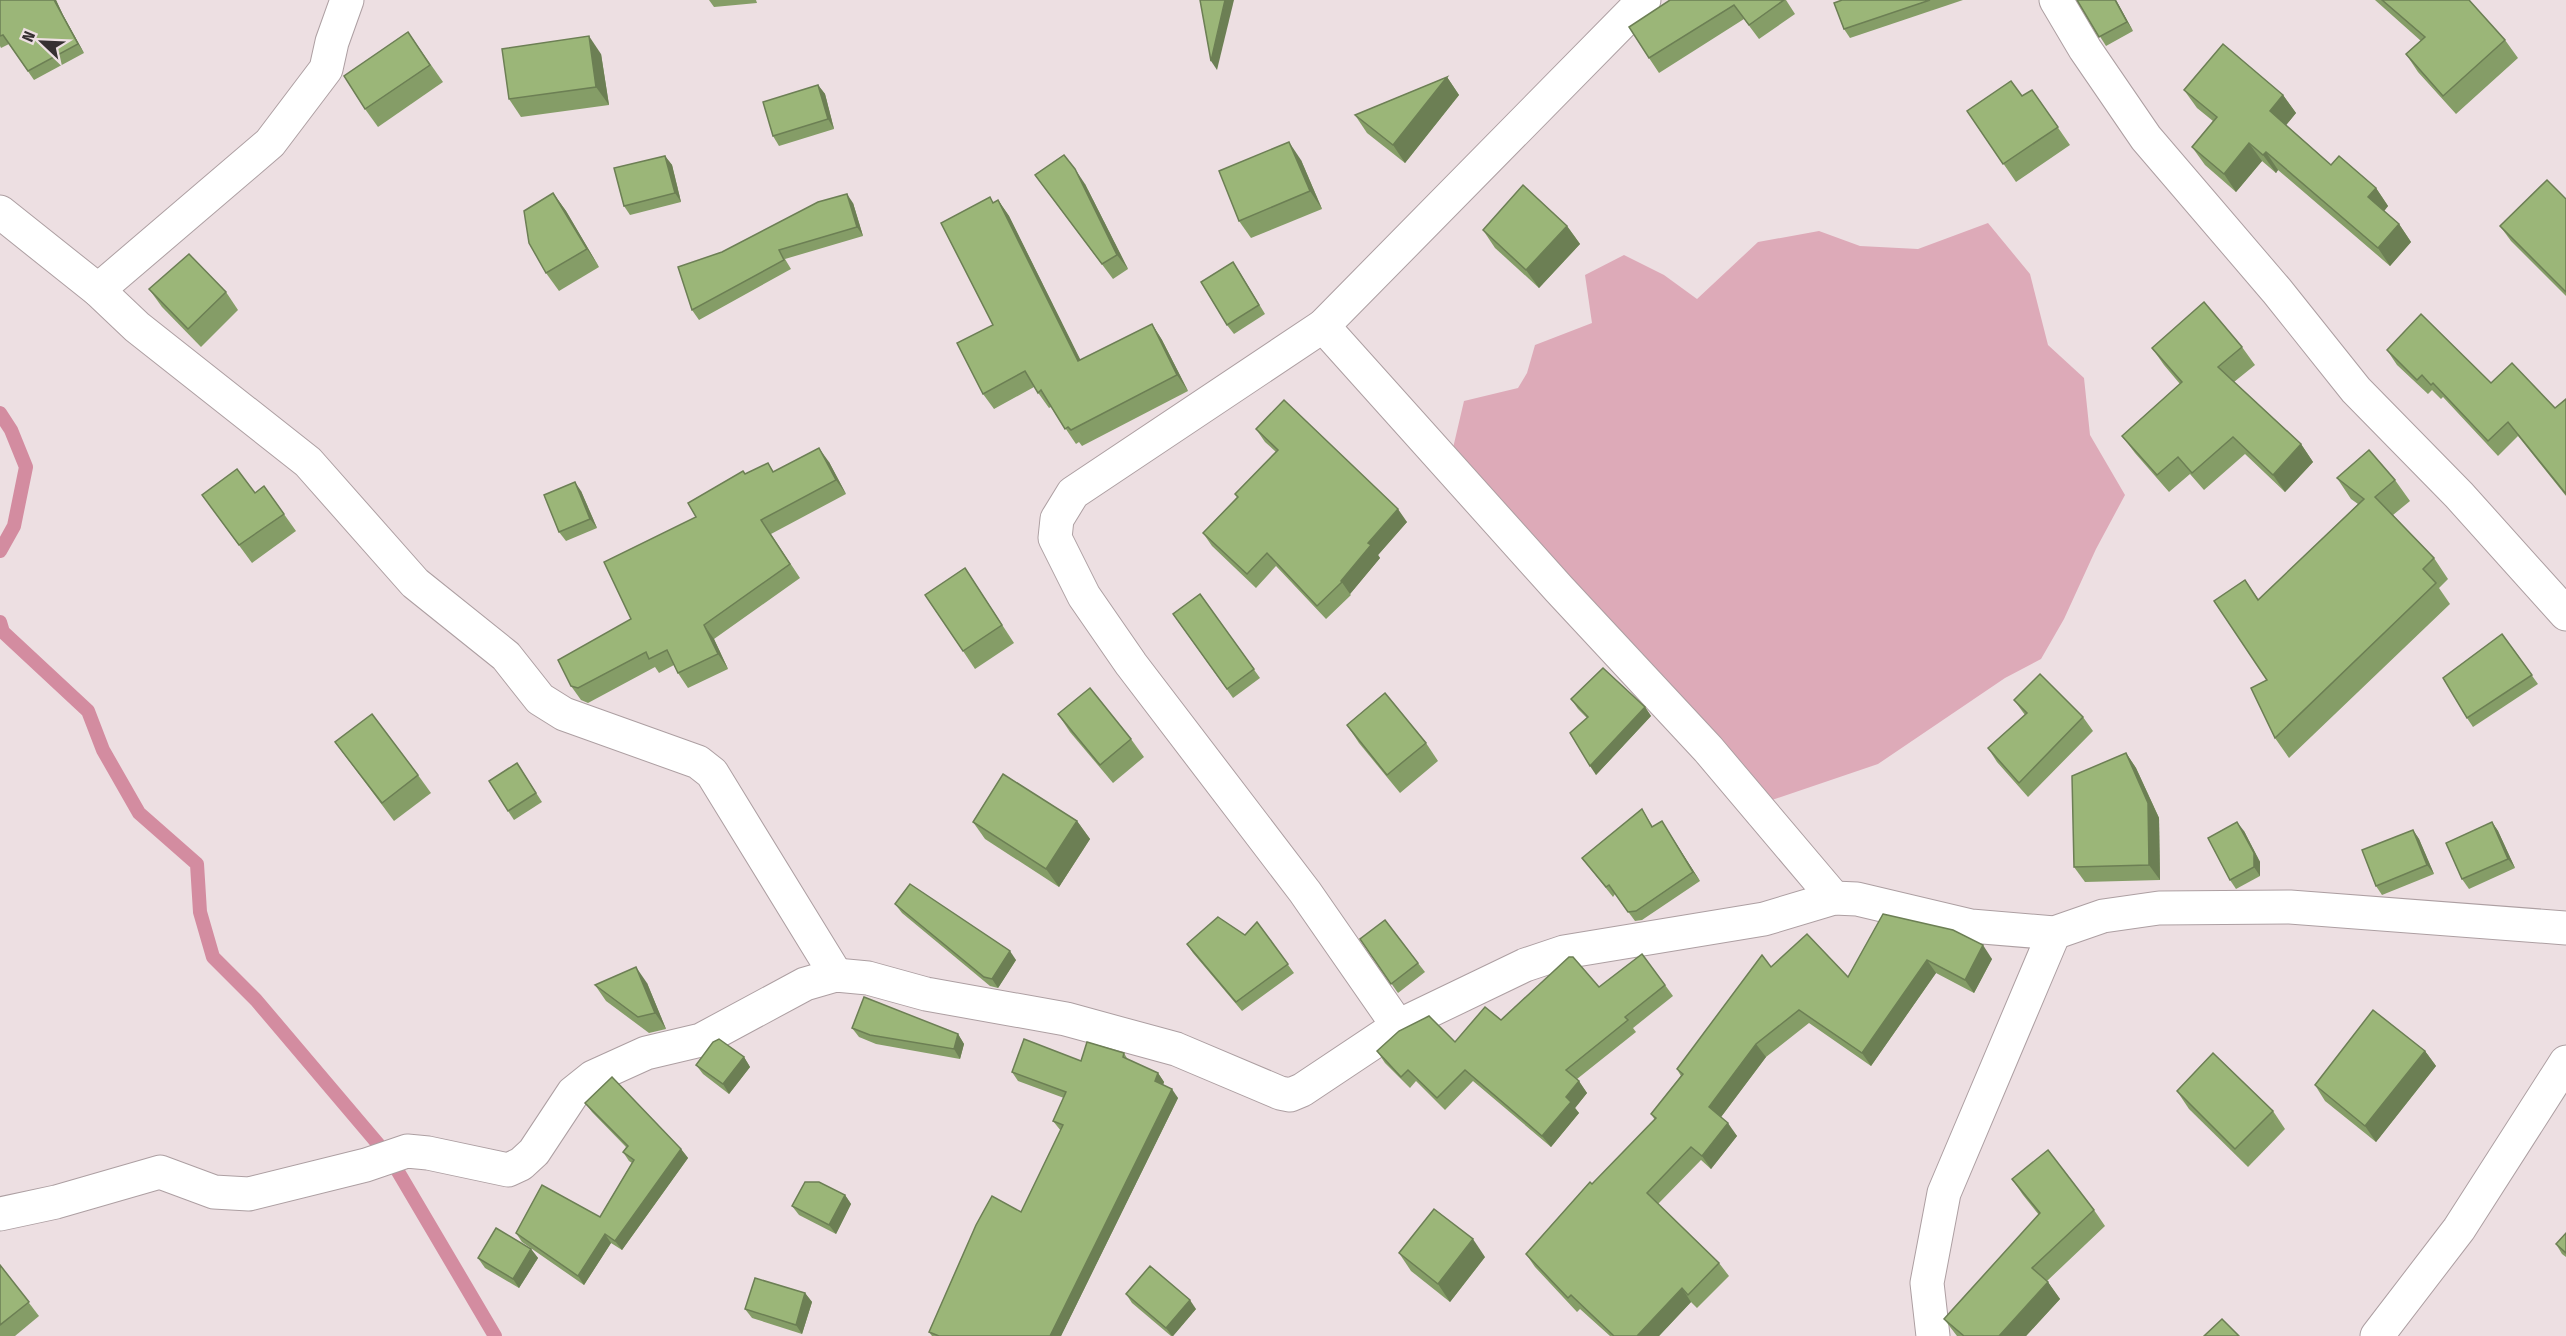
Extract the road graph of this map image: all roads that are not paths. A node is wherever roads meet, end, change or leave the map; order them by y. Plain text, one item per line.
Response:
1 (347, 0) edge
2 (1644, 0) edge
3 (2056, 0) edge
4 (0, 212) edge
5 (98, 290) junction
6 (1323, 326) junction
7 (2566, 614) edge
8 (1834, 898) junction
9 (2566, 928) edge
10 (2055, 933) junction
11 (836, 975) junction
12 (1398, 1026) junction
13 (2566, 1062) edge
14 (0, 1214) edge
15 (1933, 1336) edge
16 (2377, 1336) edge

1 - 5 street
2 - 6 street
3 - 7 street
4 - 5 street
5 - 11 street
6 - 8 street
6 - 12 street
8 - 10 street
8 - 12 street
9 - 10 street
10 - 15 street
11 - 12 street
11 - 14 street
13 - 16 street

